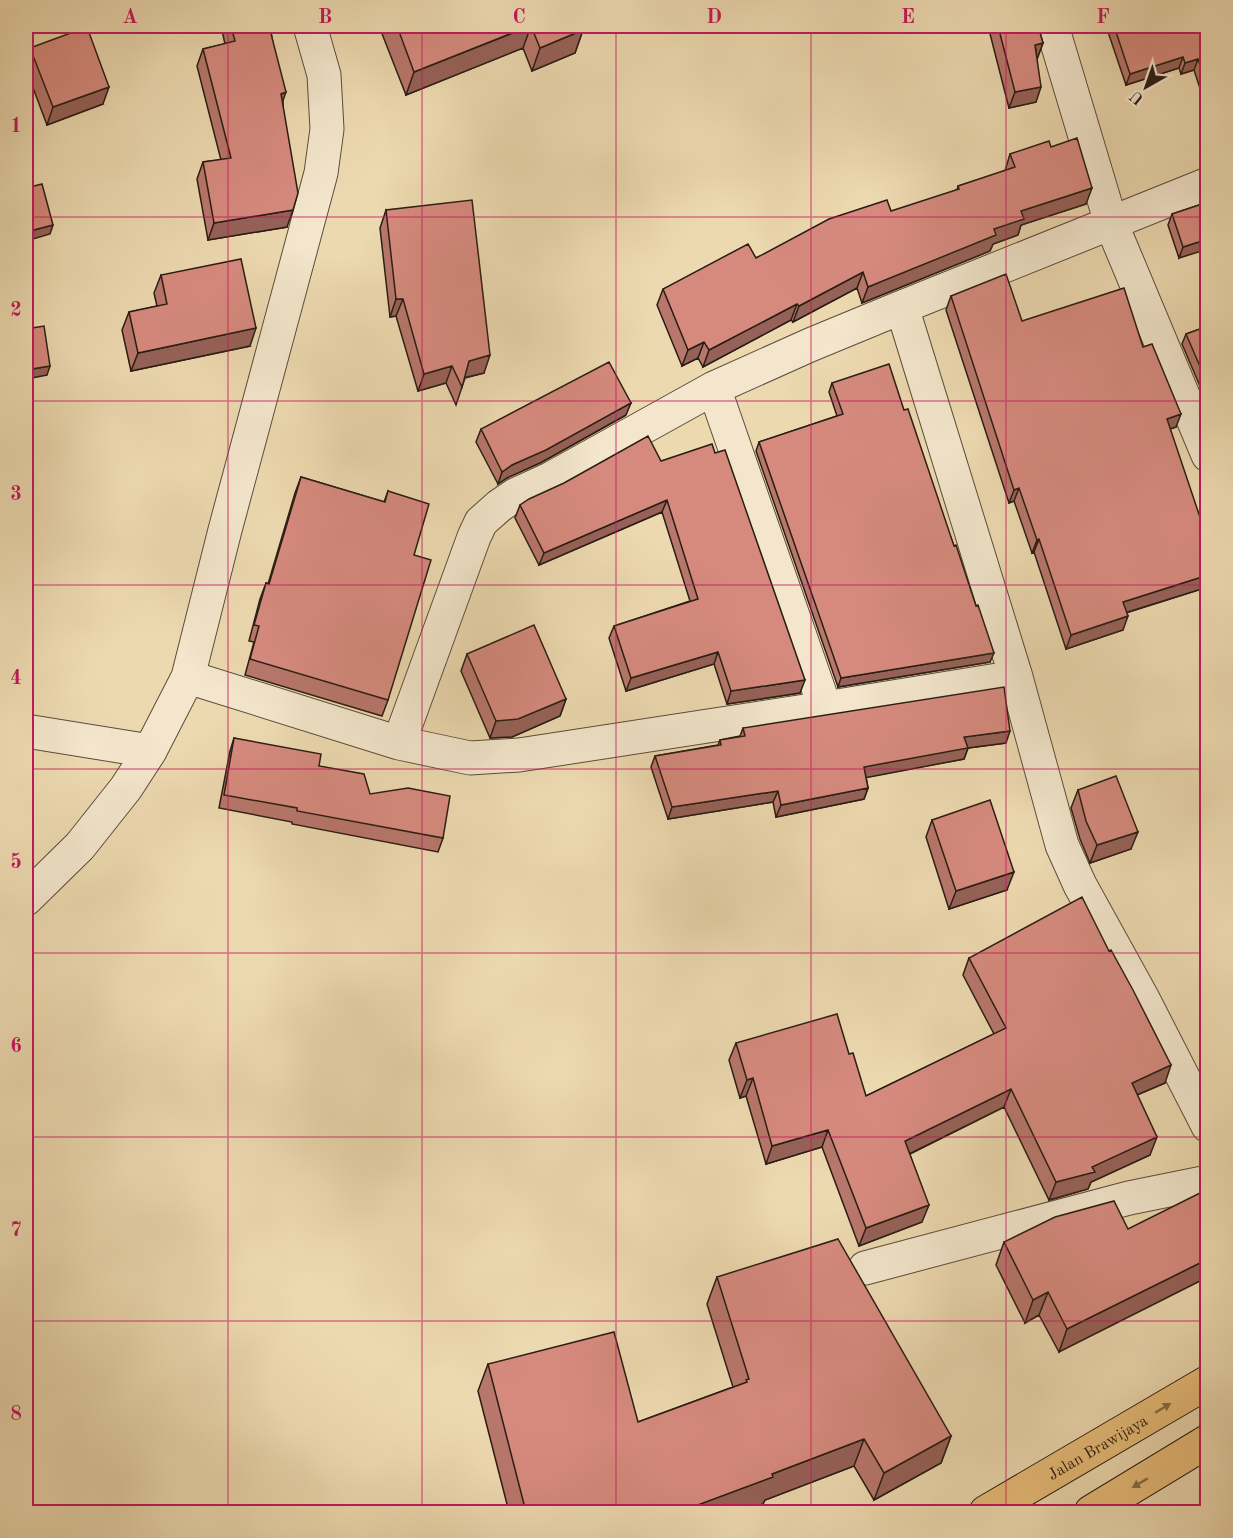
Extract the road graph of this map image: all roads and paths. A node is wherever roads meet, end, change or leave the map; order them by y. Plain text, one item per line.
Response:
1 (310, 26) edge
2 (1052, 26) edge
3 (1208, 184) edge
4 (1111, 223) junction
5 (902, 307) junction
6 (714, 388) junction
7 (1208, 455) edge
8 (188, 677) junction
9 (1016, 677) junction
10 (825, 708) junction
11 (26, 731) edge
12 (399, 743) junction
13 (150, 751) junction
14 (26, 899) edge
15 (1208, 1126) edge
16 (1208, 1182) edge
17 (865, 1268) dead end
18 (1208, 1382) edge
19 (1208, 1441) edge
20 (986, 1512) edge
21 (1091, 1512) edge

1 - 8 street
2 - 4 street
3 - 4 street
4 - 5 street
4 - 7 street
5 - 6 street
5 - 9 street
6 - 10 street
6 - 12 street
8 - 12 street
8 - 13 street
9 - 10 street
9 - 15 street
10 - 12 street
11 - 13 street
13 - 14 street
16 - 17 street
20 -> 18 highway, Jalan Brawijaya
19 -> 21 highway

